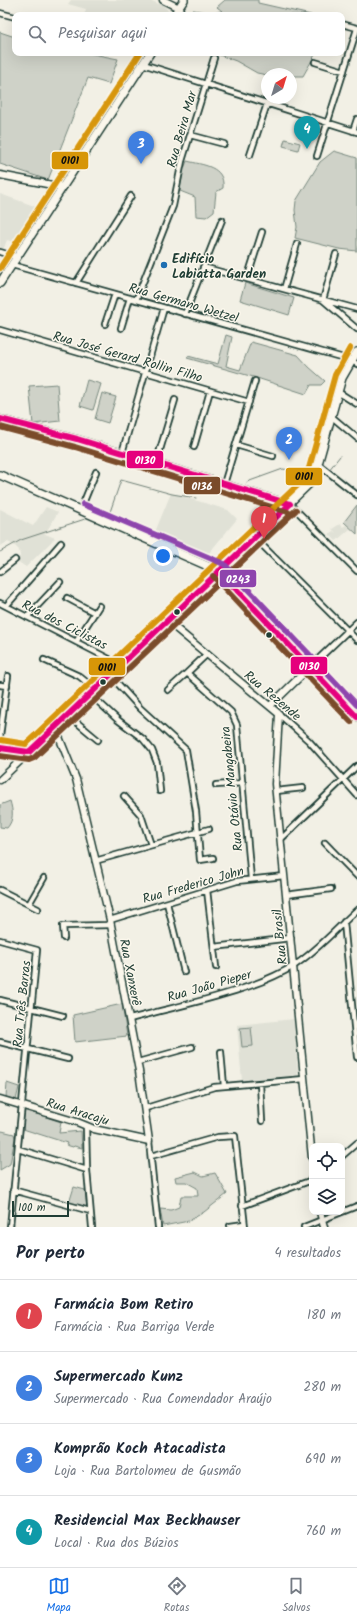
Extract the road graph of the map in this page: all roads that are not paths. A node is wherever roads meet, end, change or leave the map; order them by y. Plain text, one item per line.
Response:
1 (163, 0) edge
2 (184, 0) edge
3 (179, 8) junction
4 (176, 12) edge
5 (0, 13) edge
6 (12, 16) edge
7 (345, 25) edge
8 (357, 29) edge
9 (148, 56) edge
10 (214, 58) dead end
11 (315, 62) dead end
12 (143, 64) junction
13 (344, 71) junction
14 (206, 84) junction
15 (261, 99) edge
16 (267, 104) edge
17 (277, 104) edge
18 (357, 119) edge
19 (328, 122) junction
20 (355, 131) edge
21 (190, 135) junction
22 (224, 144) dead end
23 (250, 155) dead end
24 (317, 156) dead end
25 (0, 174) edge
26 (62, 187) junction
27 (131, 196) dead end
28 (222, 220) dead end
29 (262, 232) dead end
30 (297, 244) dead end
31 (0, 252) edge
32 (336, 254) dead end
33 (17, 257) junction
34 (12, 265) junction
35 (203, 267) junction
36 (248, 279) junction
37 (0, 283) edge
38 (76, 283) junction
39 (284, 289) junction
40 (115, 294) junction
41 (133, 299) junction
42 (323, 300) junction
43 (164, 308) junction
44 (357, 309) edge
45 (185, 314) junction
46 (105, 324) dead end
47 (121, 328) dead end
48 (357, 329) edge
49 (0, 330) edge
50 (357, 352) edge
51 (354, 362) edge
52 (145, 372) junction
53 (255, 381) dead end
54 (210, 391) junction
55 (338, 392) junction
56 (175, 400) dead end
57 (249, 402) junction
58 (357, 404) edge
59 (331, 416) junction
60 (0, 419) edge
61 (357, 438) edge
62 (236, 445) junction
63 (194, 447) dead end
64 (122, 453) junction
65 (273, 456) dead end
66 (156, 463) junction
67 (318, 464) junction
68 (96, 472) dead end
69 (0, 475) edge
70 (224, 484) junction
71 (357, 495) edge
72 (290, 504) junction
73 (80, 510) junction
74 (254, 537) junction
75 (61, 544) dead end
76 (15, 560) dead end
77 (0, 572) edge
78 (219, 572) junction
79 (357, 572) edge
80 (60, 582) dead end
81 (67, 598) dead end
82 (0, 603) edge
83 (6, 606) junction
84 (99, 606) dead end
85 (95, 613) junction
86 (27, 617) junction
87 (167, 621) junction
88 (357, 622) edge
89 (348, 631) junction
90 (357, 640) edge
91 (76, 642) junction
92 (207, 654) junction
93 (44, 660) dead end
94 (121, 665) junction
95 (310, 667) junction
96 (187, 673) junction
97 (110, 675) junction
98 (8, 676) dead end
99 (0, 686) edge
100 (7, 686) junction
101 (168, 690) dead end
102 (93, 692) junction
103 (270, 706) junction
104 (279, 714) junction
105 (68, 715) junction
106 (357, 717) edge
107 (55, 728) junction
108 (0, 736) edge
109 (98, 740) dead end
110 (0, 748) edge
111 (29, 752) junction
112 (357, 766) edge
113 (0, 780) edge
114 (343, 780) junction
115 (243, 783) junction
116 (216, 785) dead end
117 (303, 788) dead end
118 (160, 791) dead end
119 (276, 792) junction
120 (357, 795) edge
121 (124, 796) dead end
122 (209, 829) dead end
123 (198, 833) junction
124 (281, 839) junction
125 (325, 843) dead end
126 (151, 846) junction
127 (213, 858) dead end
128 (95, 861) junction
129 (284, 876) junction
130 (357, 876) edge
131 (44, 878) dead end
132 (251, 879) junction
133 (331, 889) dead end
134 (0, 890) edge
135 (207, 890) junction
136 (286, 895) junction
137 (167, 903) junction
138 (29, 904) junction
139 (38, 909) dead end
140 (357, 910) edge
141 (344, 922) junction
142 (110, 923) junction
143 (64, 938) dead end
144 (291, 938) junction
145 (0, 940) edge
146 (214, 947) junction
147 (293, 966) junction
148 (216, 967) dead end
149 (184, 972) dead end
150 (0, 1000) edge
151 (32, 1008) junction
152 (63, 1016) dead end
153 (130, 1019) junction
154 (0, 1042) edge
155 (192, 1047) dead end
156 (28, 1049) junction
157 (221, 1052) dead end
158 (357, 1057) edge
159 (68, 1060) dead end
160 (138, 1062) junction
161 (304, 1079) junction
162 (260, 1083) junction
163 (224, 1086) junction
164 (0, 1099) edge
165 (22, 1105) junction
166 (146, 1108) junction
167 (262, 1121) dead end
168 (86, 1126) junction
169 (149, 1141) junction
170 (310, 1143) edge
171 (357, 1143) edge
172 (18, 1149) junction
173 (345, 1153) edge
174 (151, 1156) junction
175 (87, 1170) junction
176 (309, 1181) edge
177 (14, 1190) junction
178 (242, 1206) junction
179 (357, 1206) edge
180 (90, 1211) junction
181 (321, 1215) edge
182 (322, 1220) junction
183 (244, 1225) edge
184 (230, 1226) edge
185 (10, 1227) edge
186 (92, 1227) edge
187 (158, 1227) edge
188 (304, 1227) edge
189 (324, 1227) edge

1 - 3 street
2 - 3 main road
3 - 4 main road
5 - 6 street
7 - 8 street
8 - 13 street
9 - 12 main road
10 - 14 street, Rua Beira Mar
11 - 13 street
12 - 14 street
12 - 26 main road
13 - 19 street
14 - 15 street
14 - 21 street, Rua Beira Mar
16 - 23 street
17 - 19 street
18 - 20 street
19 - 20 street
19 - 24 street
21 - 22 street
21 - 41 street, Rua Beira Mar
25 - 26 street
26 - 33 main road
27 - 38 street
28 - 35 street
29 - 36 street
30 - 39 street
31 - 33 street
32 - 42 street
33 - 34 main road
34 - 37 main road
34 - 38 street, Rua Germano Wetzel
35 - 36 street
35 - 45 street
36 - 39 street
38 - 40 street, Rua Germano Wetzel
39 - 42 street
40 - 41 street, Rua Germano Wetzel
40 - 46 street
41 - 43 street, Rua Germano Wetzel
41 - 47 street, Rua Beira Mar
42 - 44 street
42 - 48 street
43 - 45 street, Rua Germano Wetzel
43 - 52 street
45 - 51 street, Rua Germano Wetzel
49 - 52 street, Rua José Gerard Rollin Filho
50 - 51 main road
51 - 55 main road
52 - 54 street, Rua José Gerard Rollin Filho
52 - 64 street
53 - 57 street
54 - 57 street, Rua José Gerard Rollin Filho
54 - 63 street
55 - 58 street
55 - 59 main road
56 - 66 street
57 - 62 street
59 - 61 street
59 - 67 main road
60 - 64 street
62 - 65 street
62 - 70 street
64 - 66 street
66 - 70 street
67 - 71 street
67 - 72 main road
68 - 73 street
69 - 73 main road
70 - 72 street
72 - 74 main road
72 - 79 street
73 - 78 main road
74 - 78 main road
74 - 89 street
75 - 83 street
76 - 77 street
78 - 87 street
78 - 95 street
80 - 86 street
81 - 85 street
82 - 83 street, Rua dos Ciclistas
83 - 86 street, Rua dos Ciclistas
84 - 85 street
85 - 91 street
86 - 91 street, Rua dos Ciclistas
87 - 92 street, Rua Rezende
87 - 94 street
88 - 89 street
89 - 90 street
89 - 95 street
91 - 94 street, Rua dos Ciclistas
92 - 96 street
92 - 103 street, Rua Rezende
93 - 102 street
94 - 97 street
95 - 103 street
95 - 106 street
96 - 101 street
96 - 115 street, Rua Otávio Mangabeira
97 - 102 street
97 - 123 street
98 - 100 street
99 - 100 street
100 - 108 street
102 - 105 street
102 - 118 street
103 - 104 street, Rua Rezende
104 - 114 street, Rua Rezende
104 - 119 street, Rua Brasil
105 - 107 street
105 - 109 street
107 - 111 street
107 - 128 street, Rua Xanxerê
110 - 111 street
111 - 113 street
112 - 114 street
114 - 120 street, Rua Rezende
114 - 124 street
115 - 116 street
115 - 132 street, Rua Otávio Mangabeira
117 - 119 street
119 - 124 street, Rua Brasil
121 - 126 street
122 - 123 street
123 - 126 street
123 - 127 street
124 - 129 street, Rua Brasil
125 - 130 street
126 - 128 street
128 - 142 street, Rua Xanxerê
129 - 132 street, Rua Frederico John
129 - 136 street, Rua Brasil
131 - 138 street
132 - 135 street, Rua Frederico John
133 - 136 street
134 - 138 street
135 - 137 street, Rua Frederico John
135 - 146 street
136 - 144 street, Rua Brasil
137 - 142 street, Rua Frederico John
137 - 149 street
138 - 139 street
140 - 141 street, Rua João Pieper
141 - 147 street, Rua João Pieper
141 - 158 street
142 - 143 street, Rua Frederico John
142 - 153 street, Rua Xanxerê
144 - 146 street
144 - 147 street, Rua Brasil
145 - 151 street, Rua Três Barras
146 - 148 street
147 - 153 street, Rua João Pieper
147 - 161 street, Rua Brasil
150 - 151 street
151 - 152 street
151 - 156 street, Rua Três Barras
153 - 160 street, Rua Xanxerê
154 - 156 street
155 - 160 street
156 - 159 street
156 - 165 street, Rua Três Barras
157 - 163 street
160 - 166 street, Rua Xanxerê
161 - 162 street
161 - 170 street, Rua Brasil
162 - 163 street
162 - 167 street
163 - 166 street
164 - 165 street, Rua Aracaju
165 - 168 street, Rua Aracaju
165 - 172 street, Rua Três Barras
166 - 169 street, Rua Xanxerê
168 - 169 street, Rua Aracaju
168 - 175 street
169 - 174 street, Rua Xanxerê
171 - 173 street
172 - 175 street
172 - 177 street, Rua Três Barras
174 - 178 street
174 - 187 street, Rua Xanxerê
175 - 180 street
176 - 178 street
177 - 180 street
177 - 185 street, Rua Três Barras
178 - 183 street
179 - 182 street
180 - 186 street
181 - 182 street
182 - 188 street
182 - 189 street
183 - 184 street

